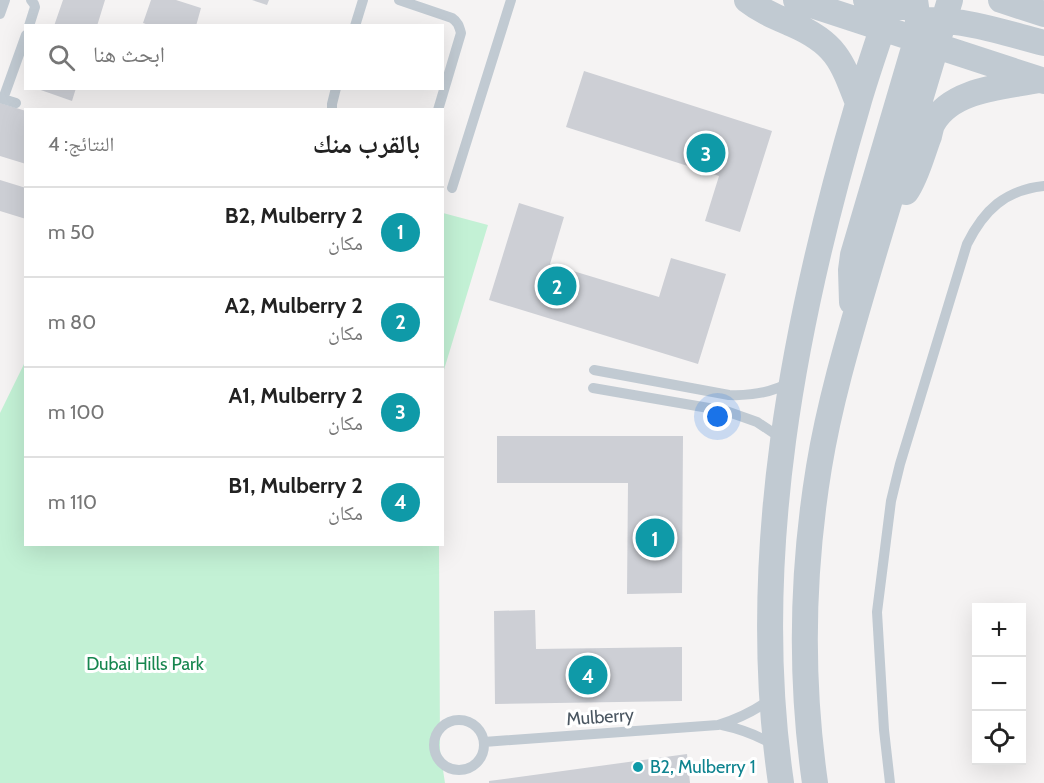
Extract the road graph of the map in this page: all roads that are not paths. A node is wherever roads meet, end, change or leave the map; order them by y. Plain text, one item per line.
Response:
1 (5, 0) edge
2 (31, 0) edge
3 (363, 0) edge
4 (399, 0) edge
5 (511, 0) edge
6 (747, 0) edge
7 (796, 0) edge
8 (1001, 0) edge
9 (882, 8) edge
10 (0, 14) edge
11 (928, 14) edge
12 (1044, 14) edge
13 (30, 24) edge
14 (356, 24) edge
15 (24, 40) edge
16 (1044, 43) edge
17 (1042, 80) edge
18 (336, 90) edge
19 (444, 90) edge
20 (444, 90) edge
21 (2, 98) edge
22 (16, 103) dead end
23 (858, 103) junction
24 (332, 108) edge
25 (439, 108) edge
26 (1044, 186) edge
27 (452, 188) dead end
28 (886, 211) junction
29 (855, 317) junction
30 (594, 370) dead end
31 (792, 382) junction
32 (592, 388) dead end
33 (784, 440) junction
34 (772, 698) junction
35 (718, 725) junction
36 (484, 742) junction
37 (776, 746) junction
38 (781, 783) edge
39 (815, 783) edge
40 (890, 783) edge

1 - 10 lane
2 - 13 lane
3 - 14 lane
4 - 20 lane
5 - 27 lane
6 - 23 street
7 - 9 street
8 - 12 street
9 - 11 street
9 - 23 street
11 - 16 street
11 - 17 street
11 - 28 street
11 - 29 street
15 - 21 lane
17 - 28 street
18 - 24 lane
19 - 25 lane
21 - 22 lane
23 - 31 street
26 - 40 lane
28 - 29 street
29 - 39 street
30 - 31 lane
31 - 33 street
32 - 33 lane
33 - 34 street
34 - 35 lane, Mulberry
34 - 37 street
35 - 36 lane, Mulberry
35 - 37 lane, Mulberry
36 - 36 lane
37 - 38 street

